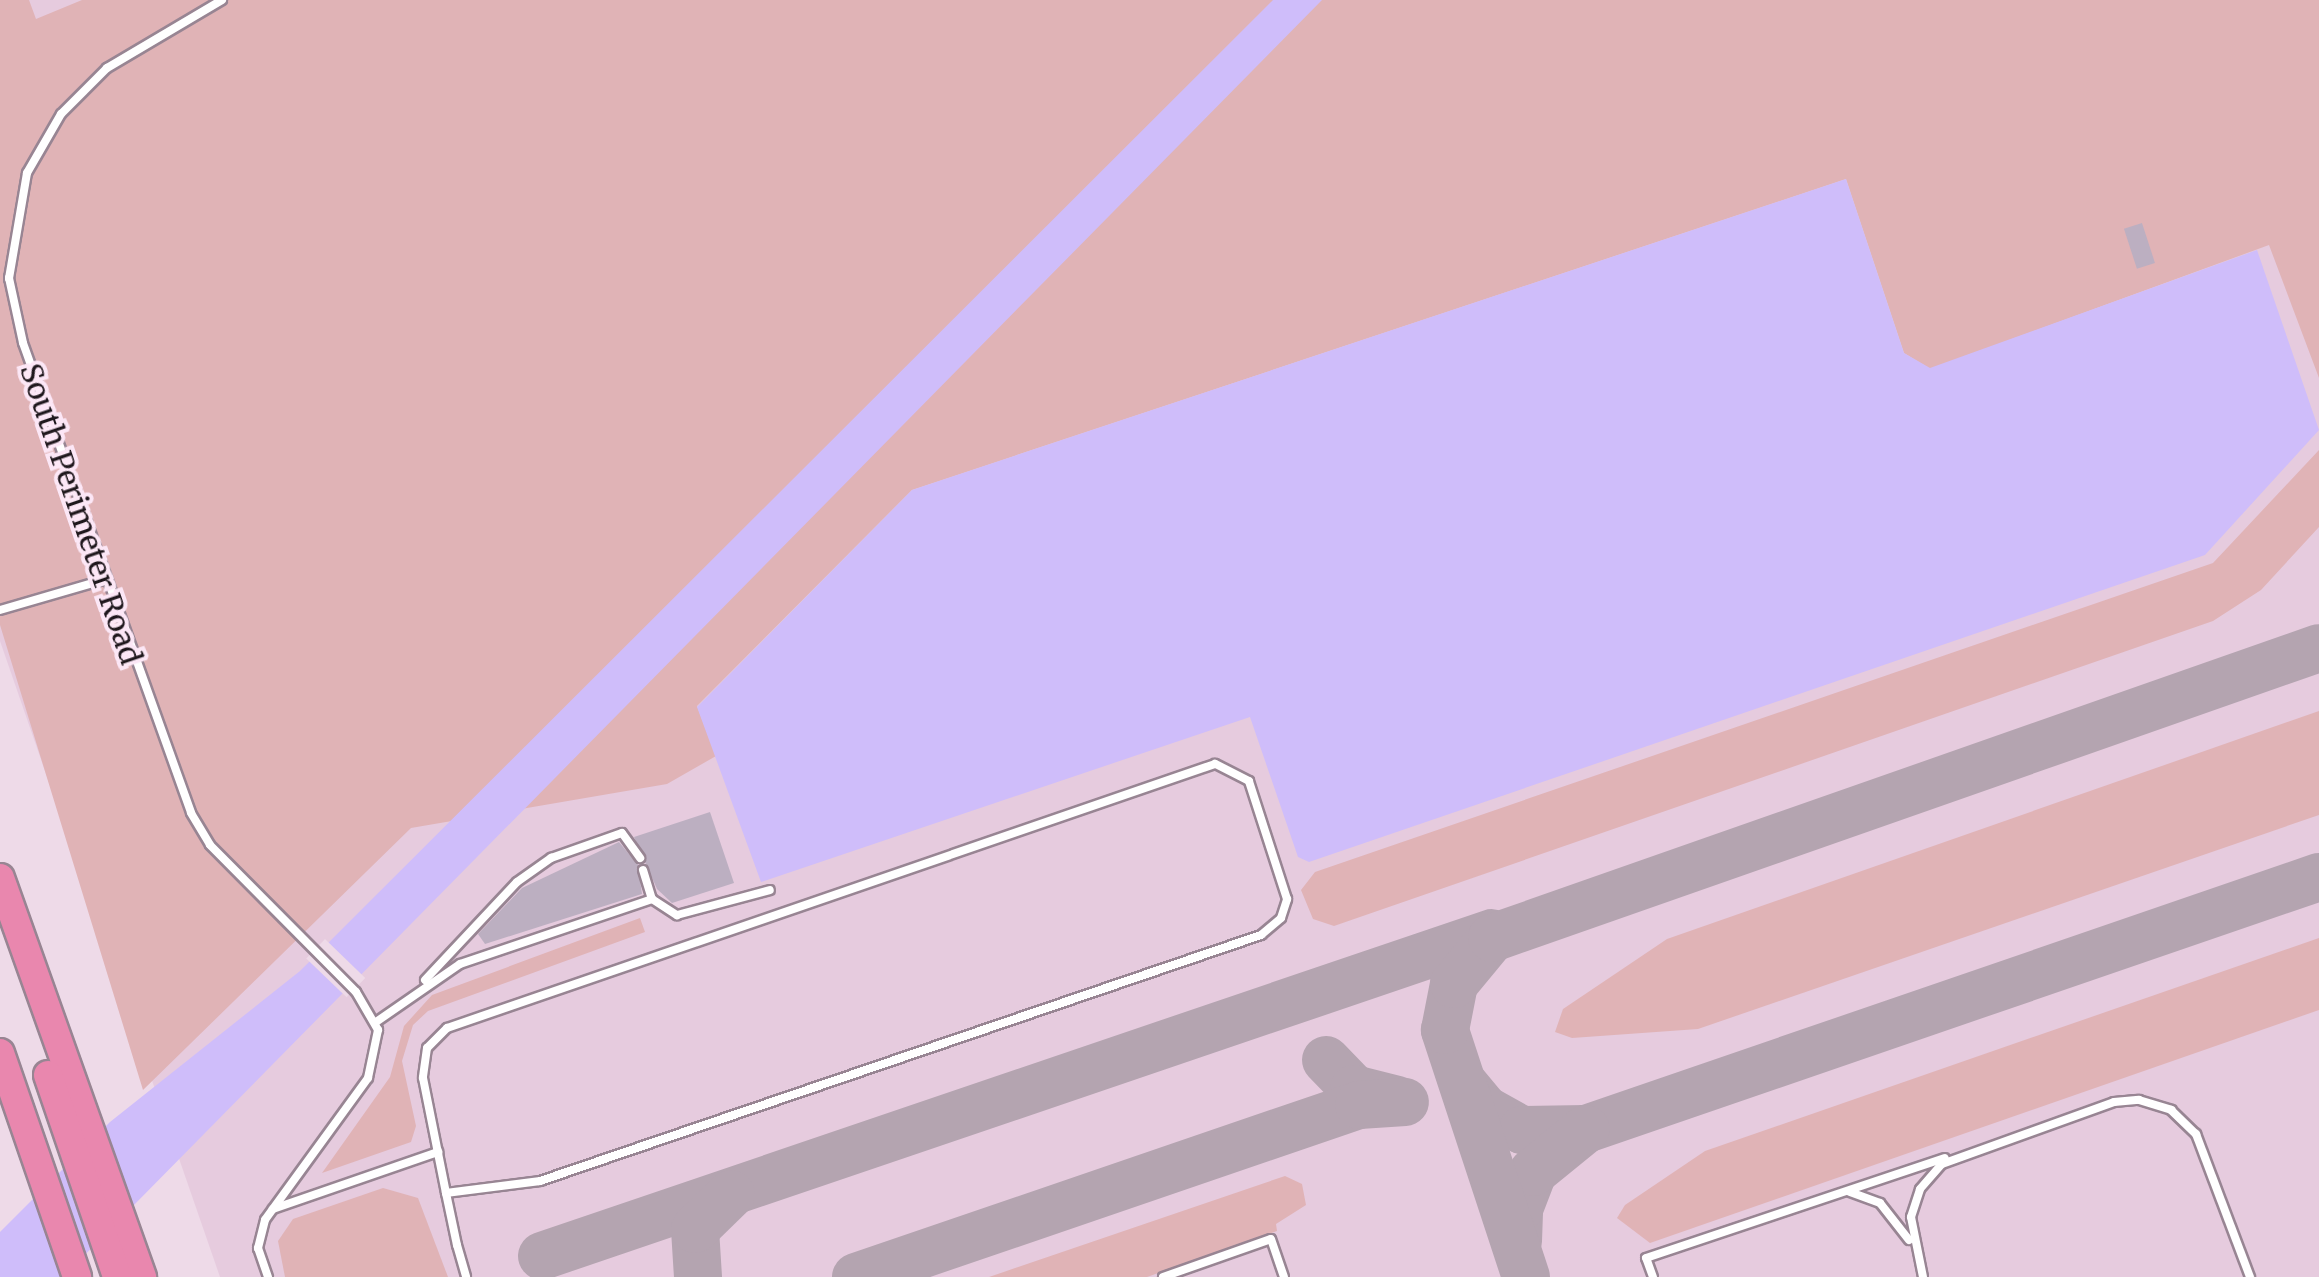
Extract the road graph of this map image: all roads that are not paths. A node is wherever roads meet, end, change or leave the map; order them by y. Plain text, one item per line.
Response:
1 (222, 0) edge
2 (104, 580) junction
3 (0, 610) edge
4 (640, 858) dead end
5 (644, 870) dead end
6 (0, 878) edge
7 (770, 890) dead end
8 (652, 900) junction
9 (0, 936) edge
10 (422, 983) junction
11 (376, 1022) junction
12 (0, 1053) edge
13 (71, 1114) junction
14 (438, 1152) junction
15 (1960, 1153) junction
16 (1840, 1192) junction
17 (446, 1193) junction
18 (273, 1210) junction
19 (118, 1256) edge
20 (1916, 1256) junction
21 (77, 1277) edge
22 (142, 1277) edge
23 (268, 1277) edge
24 (466, 1277) edge
25 (1163, 1277) edge
26 (1284, 1277) edge
27 (1653, 1277) edge
28 (1923, 1277) edge
29 (2250, 1277) edge

1 - 2 lane, South Perimeter Road
2 - 3 lane
2 - 11 lane, South Perimeter Road
4 - 10 lane
5 - 8 lane
6 - 13 highway
7 - 8 lane
8 - 10 lane
9 - 13 highway
10 - 11 lane
11 - 18 lane
12 - 21 highway
13 - 19 highway
14 - 17 lane
14 - 17 lane
14 - 18 lane
15 - 16 lane
15 - 20 lane
15 - 29 lane
16 - 20 lane
16 - 27 lane
17 - 24 lane
18 - 23 lane
19 - 22 highway
20 - 28 lane
25 - 26 lane

